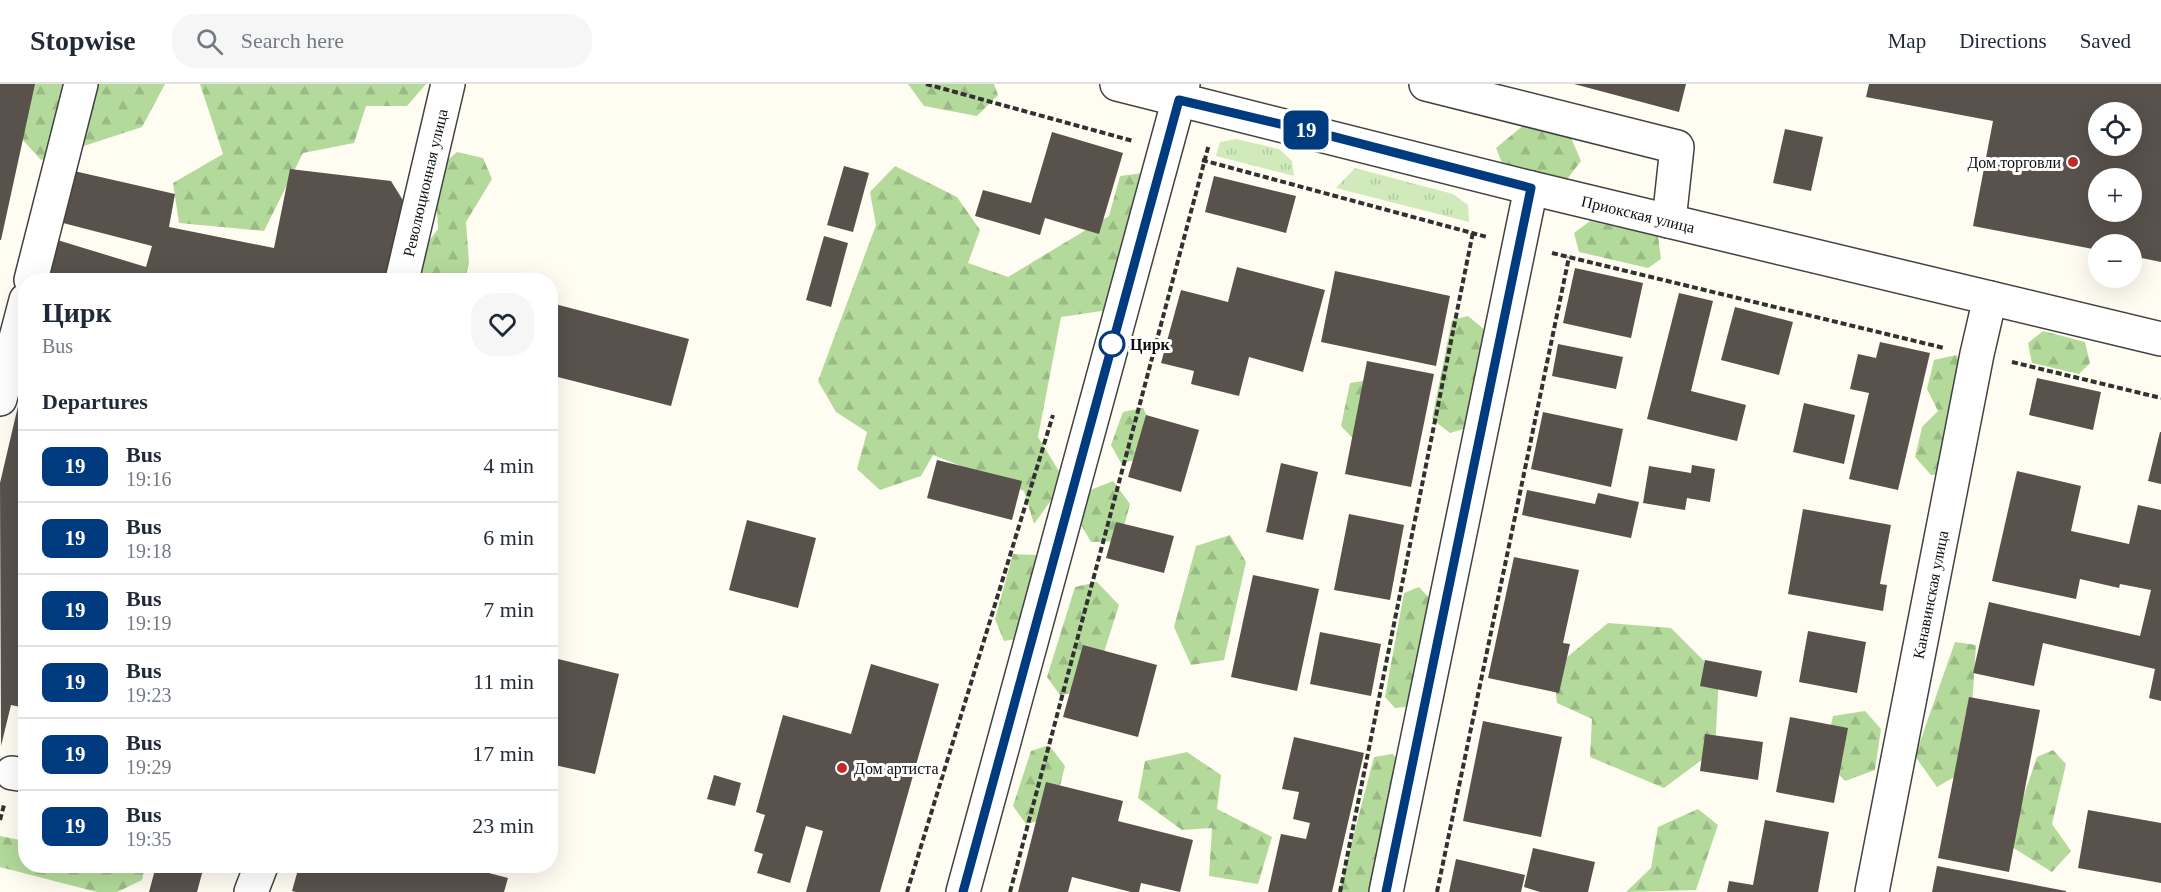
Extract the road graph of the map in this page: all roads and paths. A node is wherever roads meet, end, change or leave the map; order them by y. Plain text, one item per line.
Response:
1 (81, 84) edge
2 (448, 84) edge
3 (926, 84) edge
4 (1117, 84) edge
5 (1426, 84) edge
6 (1181, 92) edge
7 (1211, 138) dead end
8 (1136, 142) dead end
9 (1196, 158) dead end
10 (1204, 160) junction
11 (1531, 188) junction
12 (1670, 221) junction
13 (1473, 232) junction
14 (1496, 240) dead end
15 (1545, 251) dead end
16 (1569, 256) junction
17 (32, 273) edge
18 (404, 273) edge
19 (1990, 298) junction
20 (18, 330) edge
21 (2161, 339) edge
22 (1951, 349) dead end
23 (2011, 362) dead end
24 (2161, 398) edge
25 (0, 399) edge
26 (1054, 413) dead end
27 (258, 873) edge
28 (251, 892) edge
29 (907, 892) edge
30 (963, 892) edge
31 (1010, 892) edge
32 (1340, 892) edge
33 (1386, 892) edge
34 (1437, 892) edge
35 (1872, 892) edge

1 - 17 street
2 - 18 street, Революционная улица
3 - 8 path
4 - 6 street, Приокская улица
5 - 12 street
6 - 11 street, Приокская улица
6 - 30 street
7 - 10 path
9 - 10 path
10 - 13 path
10 - 31 path
11 - 12 street, Приокская улица
11 - 33 street
12 - 19 street, Приокская улица
13 - 14 path
13 - 32 path
15 - 16 path
16 - 22 path
16 - 34 path
19 - 21 street, Приокская улица
19 - 35 street, Канавинская улица
20 - 25 street
23 - 24 path
26 - 29 path
27 - 28 street

